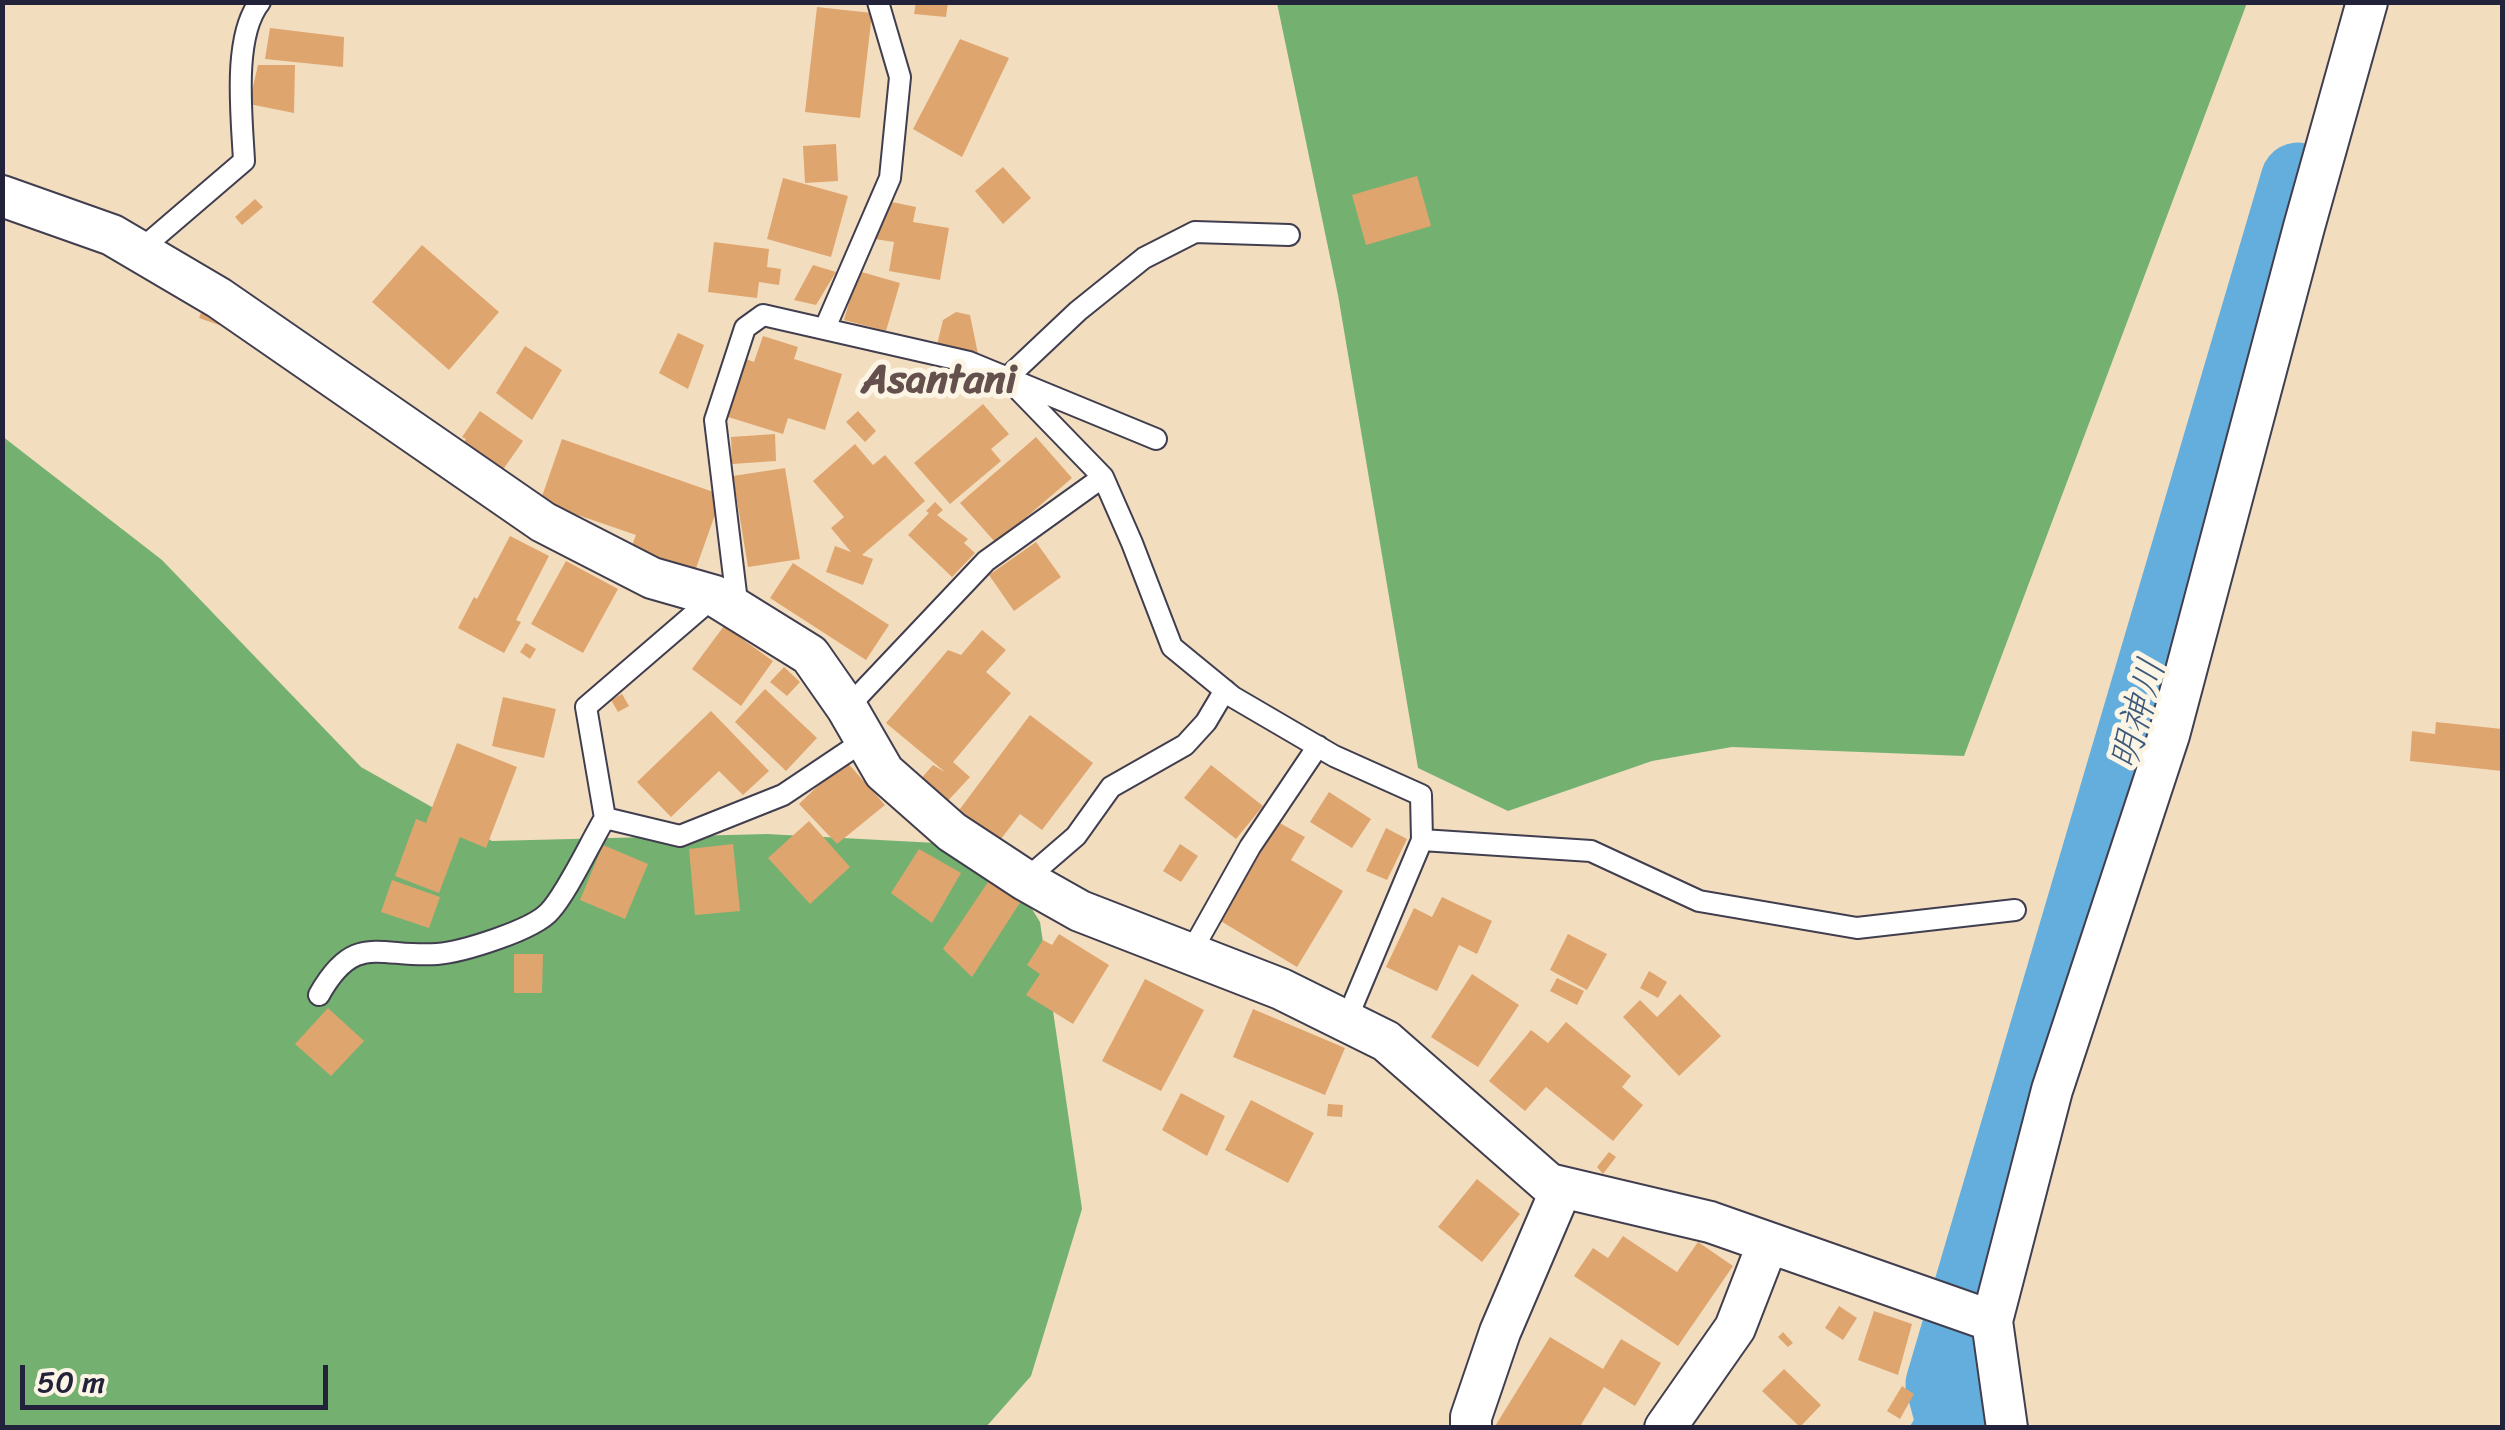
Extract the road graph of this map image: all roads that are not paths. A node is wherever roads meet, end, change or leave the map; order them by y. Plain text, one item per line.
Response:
1 (260, 2) edge
2 (878, 2) edge
3 (2368, 2) edge
4 (2, 196) edge
5 (1289, 235) dead end
6 (139, 251) junction
7 (825, 328) junction
8 (1007, 378) junction
9 (1156, 439) dead end
10 (1103, 477) junction
11 (726, 603) junction
12 (1225, 690) junction
13 (856, 724) junction
14 (1318, 746) junction
15 (605, 818) junction
16 (1422, 840) junction
17 (1026, 880) junction
18 (2016, 910) dead end
19 (1190, 954) junction
20 (319, 996) dead end
21 (1346, 1022) junction
22 (1562, 1187) junction
23 (1768, 1244) junction
24 (1991, 1320) junction
25 (1472, 1428) edge
26 (1665, 1428) edge
27 (2006, 1428) edge

1 - 6 lane
2 - 7 lane
3 - 24 street
4 - 6 street
5 - 8 lane
6 - 11 street
7 - 8 lane
7 - 11 lane
8 - 9 lane
8 - 10 lane
10 - 12 lane
10 - 13 lane
11 - 13 street
11 - 15 lane
12 - 14 lane
12 - 17 lane
13 - 15 lane
13 - 17 street
14 - 16 lane
14 - 19 lane
15 - 20 lane
16 - 18 lane
16 - 21 lane
17 - 19 street
19 - 21 street
21 - 22 street
22 - 23 street
22 - 25 street
23 - 24 street
23 - 26 street
24 - 27 street

